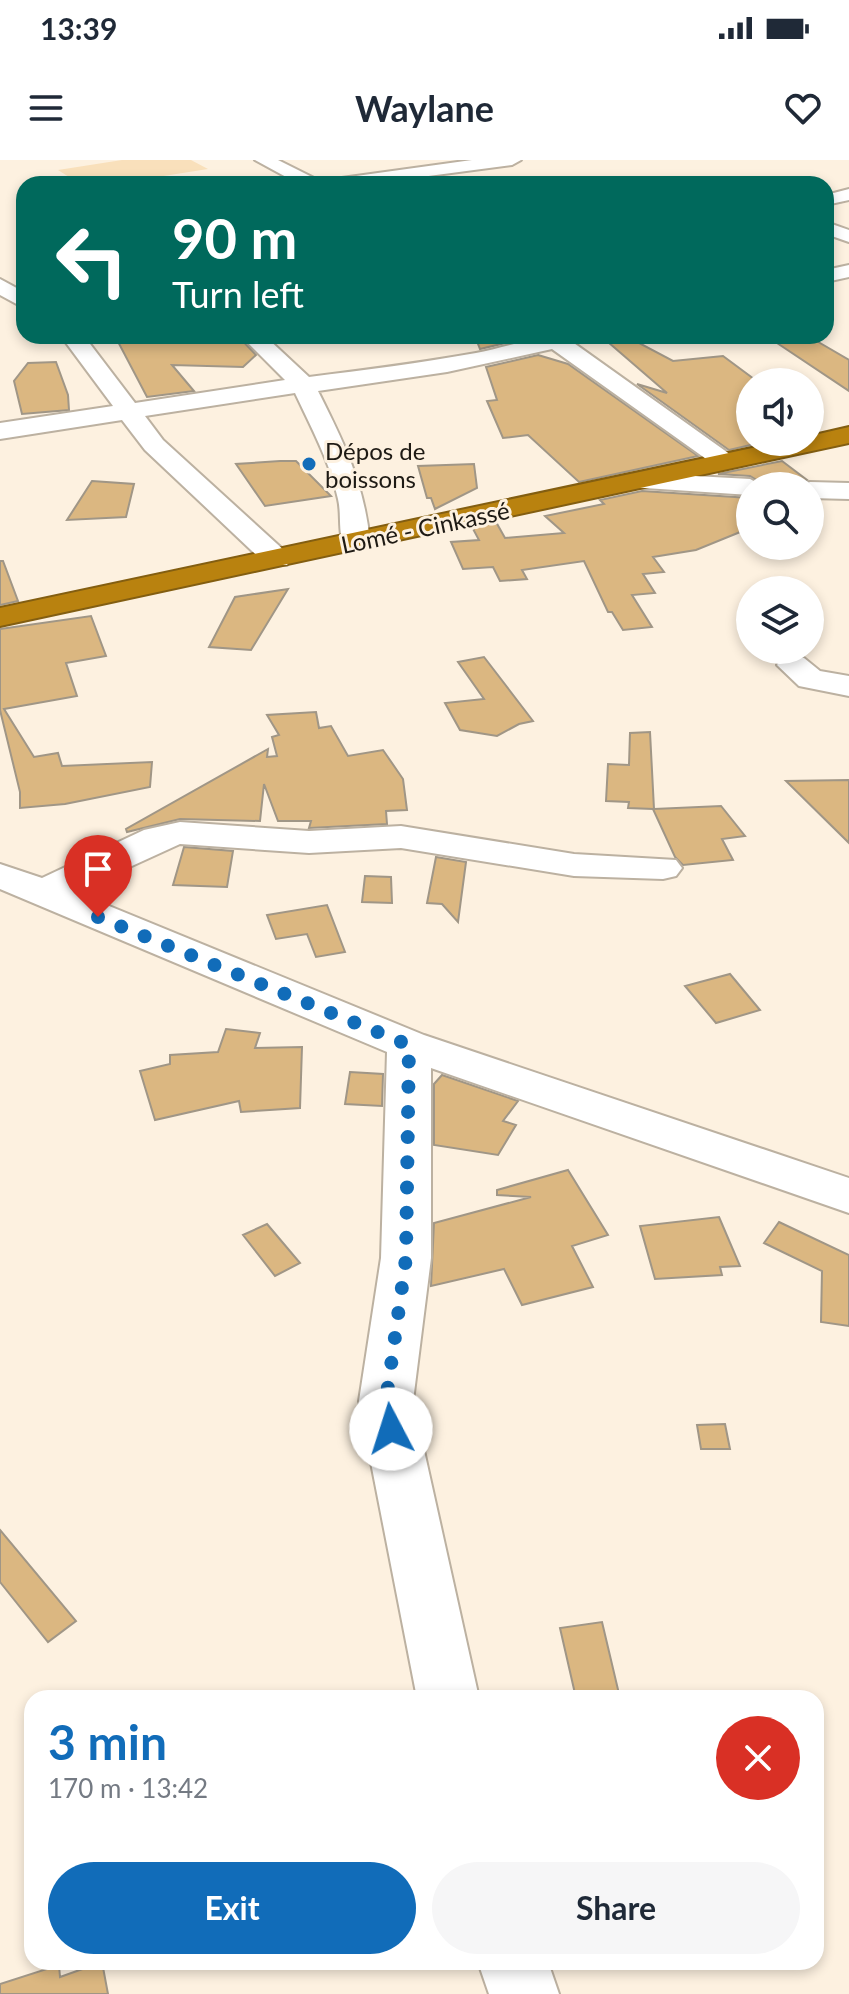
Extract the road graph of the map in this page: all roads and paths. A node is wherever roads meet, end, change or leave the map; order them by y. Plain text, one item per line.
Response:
1 (264, 160) edge
2 (512, 160) edge
3 (297, 176) edge
4 (389, 176) edge
5 (78, 344) edge
6 (260, 344) edge
7 (536, 344) edge
8 (561, 344) edge
9 (303, 385) junction
10 (130, 409) junction
11 (0, 431) edge
12 (849, 435) edge
13 (725, 460) junction
14 (639, 481) junction
15 (736, 486) edge
16 (824, 490) edge
17 (849, 491) edge
18 (356, 542) junction
19 (277, 559) junction
20 (0, 617) edge
21 (793, 665) dead end
22 (849, 686) edge
23 (663, 868) dead end
24 (0, 875) edge
25 (42, 893) junction
26 (409, 1045) junction
27 (849, 1196) edge
28 (446, 1690) edge
29 (516, 1970) edge
30 (524, 1994) edge

1 - 3 street
2 - 4 street
5 - 10 street
6 - 9 street
7 - 9 street
8 - 13 street
9 - 10 street
9 - 18 street
10 - 11 street
10 - 19 street
12 - 13 highway, Lomé - Cinkassé
13 - 14 highway, Lomé - Cinkassé
14 - 15 street
14 - 18 highway, Lomé - Cinkassé
16 - 17 street
18 - 19 highway, Lomé - Cinkassé
19 - 20 highway, Lomé - Cinkassé
21 - 22 street
23 - 25 street
24 - 25 street
25 - 26 street
26 - 27 street
26 - 28 street
29 - 30 street

